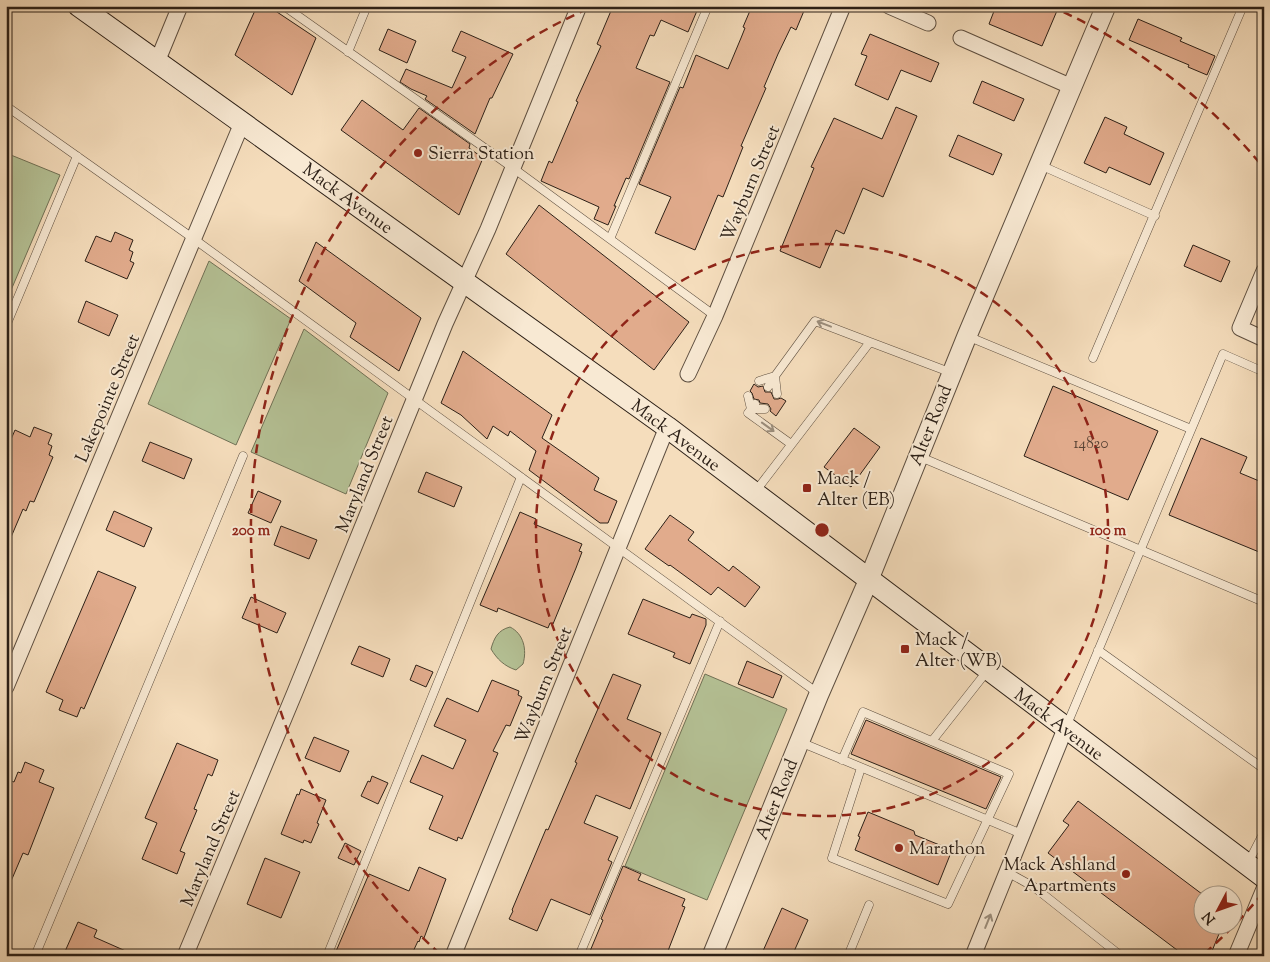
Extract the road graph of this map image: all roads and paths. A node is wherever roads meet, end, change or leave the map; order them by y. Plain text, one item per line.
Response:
1 (79, 6) edge
2 (180, 6) edge
3 (284, 6) edge
4 (367, 6) edge
5 (579, 6) edge
6 (708, 6) edge
7 (843, 6) edge
8 (889, 6) edge
9 (1106, 6) edge
10 (1243, 6) edge
11 (928, 23) dead end
12 (961, 38) dead end
13 (348, 52) junction
14 (157, 62) junction
15 (1072, 87) junction
16 (6, 106) edge
17 (242, 123) junction
18 (77, 156) junction
19 (1039, 164) junction
20 (513, 168) junction
21 (1155, 216) junction
22 (194, 239) junction
23 (610, 239) junction
24 (1264, 271) edge
25 (464, 282) junction
26 (715, 316) junction
27 (6, 326) edge
28 (967, 336) junction
29 (1264, 339) edge
30 (870, 342) junction
31 (1093, 358) dead end
32 (952, 372) junction
33 (1264, 372) edge
34 (688, 374) dead end
35 (775, 376) junction
36 (759, 382) dead end
37 (768, 387) dead end
38 (777, 394) dead end
39 (748, 396) dead end
40 (414, 399) junction
41 (753, 406) junction
42 (765, 410) dead end
43 (667, 427) junction
44 (1191, 429) junction
45 (791, 444) junction
46 (243, 456) dead end
47 (917, 456) junction
48 (521, 477) junction
49 (754, 494) junction
50 (619, 548) junction
51 (1140, 550) junction
52 (868, 579) junction
53 (1264, 602) edge
54 (720, 621) junction
55 (1098, 650) junction
56 (988, 670) junction
57 (6, 688) edge
58 (819, 694) junction
59 (1065, 728) junction
60 (932, 741) junction
61 (799, 742) junction
62 (842, 760) junction
63 (861, 768) junction
64 (1264, 769) edge
65 (988, 820) junction
66 (1264, 832) edge
67 (1022, 834) junction
68 (1256, 871) edge
69 (1004, 879) junction
70 (1264, 889) edge
71 (868, 906) dead end
72 (34, 956) edge
73 (185, 956) edge
74 (327, 956) edge
75 (453, 956) edge
76 (579, 956) edge
77 (712, 956) edge
78 (848, 956) edge
79 (973, 956) edge
80 (1121, 956) edge
81 (1236, 956) edge

1 - 14 main road, Mack Avenue
2 - 14 street
3 - 13 lane
4 - 13 lane
5 - 20 street, Maryland Street
6 - 23 lane
7 - 26 street, Wayburn Street
8 - 11 street
9 - 15 street, Alter Road
10 - 21 lane
12 - 15 street
13 - 20 lane
14 - 17 main road, Mack Avenue
15 - 19 street, Alter Road
16 - 18 lane
17 - 22 street, Lakepointe Street
17 - 25 main road, Mack Avenue
18 - 22 lane
18 - 27 lane
19 - 21 lane
19 - 28 street, Alter Road
20 - 23 lane
20 - 25 street, Maryland Street
21 - 31 lane
22 - 40 lane
22 - 57 street, Lakepointe Street
23 - 26 lane
24 - 29 street
25 - 40 street, Maryland Street
25 - 43 main road, Mack Avenue
26 - 34 street, Wayburn Street
28 - 32 street, Alter Road
28 - 44 lane
30 - 32 lane
30 -> 35 lane
30 - 45 lane
32 - 47 street, Alter Road
33 - 44 lane
35 - 36 lane
35 - 37 lane
35 - 38 lane
39 - 41 lane
40 - 48 lane
40 - 73 street, Maryland Street
41 - 42 lane
41 -> 45 lane
43 - 49 main road, Mack Avenue
43 - 50 street, Wayburn Street
44 - 51 lane
45 - 49 lane
46 - 72 lane
47 - 51 lane
47 - 52 street, Alter Road
48 - 50 lane
48 - 74 lane
49 - 52 main road, Mack Avenue
50 - 54 lane
50 - 75 street, Wayburn Street
51 - 53 lane
51 - 55 lane
52 - 56 main road, Mack Avenue
52 - 58 street, Alter Road
54 - 58 lane
54 - 76 lane
55 - 59 lane
55 - 64 lane
56 - 59 main road, Mack Avenue
56 - 60 lane
58 - 61 street, Alter Road
59 - 67 street
59 - 68 main road, Mack Avenue
60 - 62 lane
60 - 65 lane
61 - 62 lane
61 - 77 street, Alter Road
62 - 63 lane
63 - 65 lane
63 - 65 lane
65 - 67 lane
66 - 68 lane
67 - 69 street
79 -> 69 street
69 - 80 lane
70 - 81 street
71 - 78 lane

